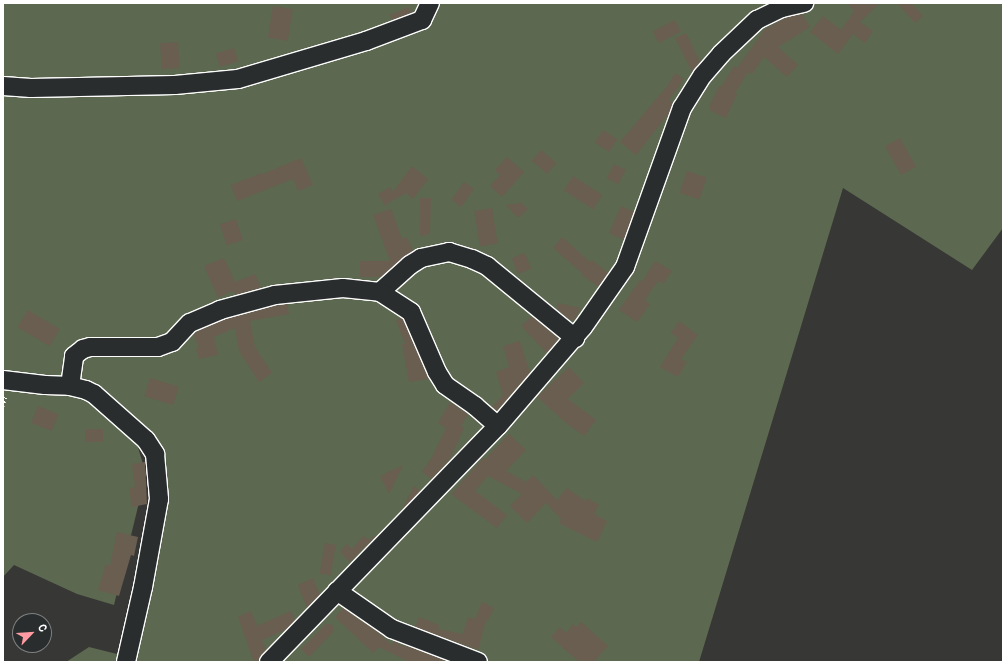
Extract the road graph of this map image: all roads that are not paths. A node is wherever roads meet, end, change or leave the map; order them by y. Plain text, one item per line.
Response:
1 (430, 3) edge
2 (804, 3) edge
3 (779, 6) edge
4 (3, 86) edge
5 (380, 292) junction
6 (575, 338) junction
7 (3, 380) edge
8 (70, 386) junction
9 (498, 426) junction
10 (337, 591) junction
11 (126, 662) edge
12 (269, 662) edge
13 (478, 662) edge

1 - 4 street
2 - 3 street
3 - 6 street
5 - 6 street
5 - 8 street
5 - 9 street
6 - 9 street
7 - 8 street
8 - 11 street
9 - 10 street
10 - 12 street
10 - 13 street

